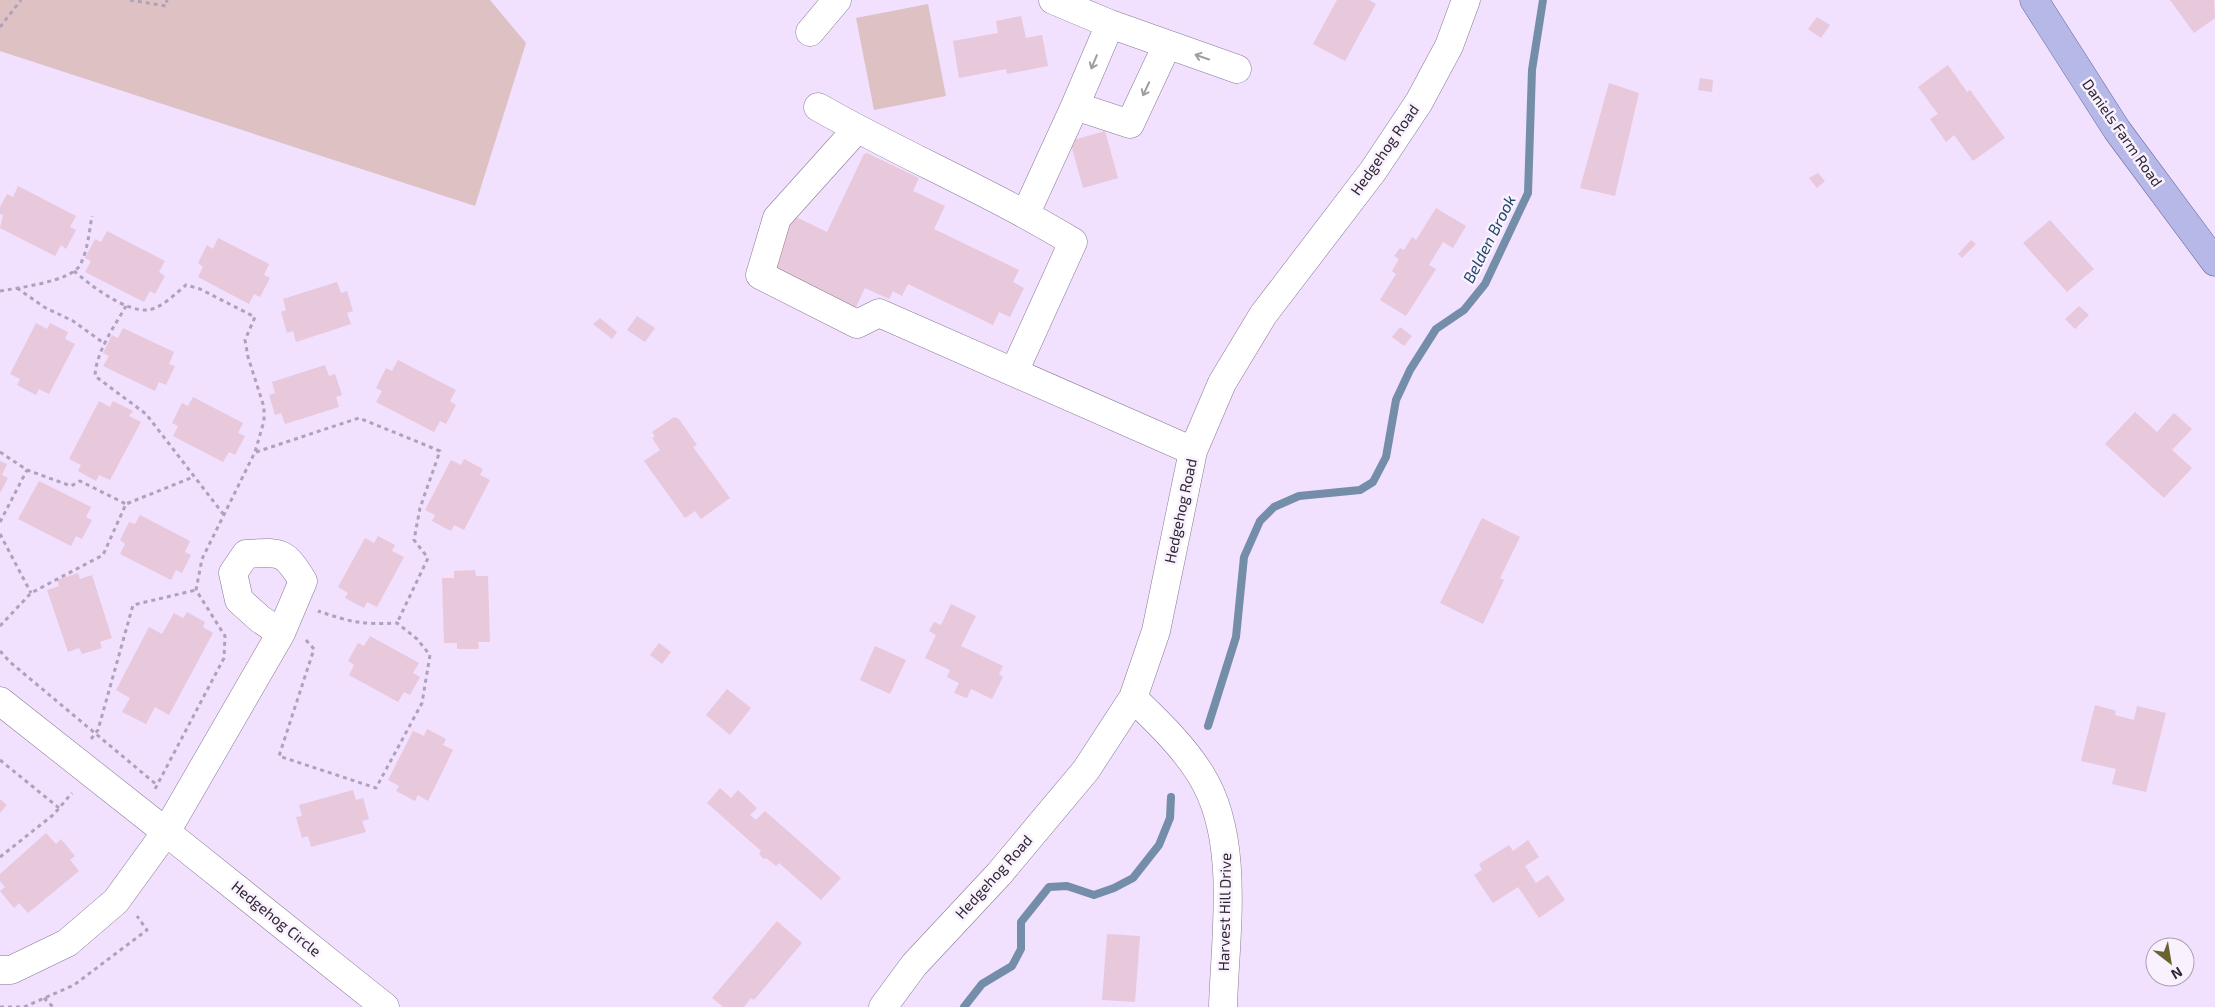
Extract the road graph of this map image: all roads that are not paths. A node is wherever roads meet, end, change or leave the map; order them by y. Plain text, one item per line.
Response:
1 (836, 0) edge
2 (1053, 0) edge
3 (1466, 0) edge
4 (2034, 0) edge
5 (1110, 24) junction
6 (810, 32) dead end
7 (1167, 45) junction
8 (1237, 69) dead end
9 (1075, 106) junction
10 (818, 107) dead end
11 (857, 129) junction
12 (1026, 213) junction
13 (2215, 262) edge
14 (1014, 372) junction
15 (1193, 452) junction
16 (291, 634) junction
17 (1133, 698) junction
18 (0, 701) edge
19 (166, 832) junction
20 (0, 970) edge
21 (385, 1007) edge
22 (883, 1007) edge
23 (1223, 1007) edge

1 - 6 street
2 - 5 street
3 - 15 street, Hedgehog Road
4 - 13 main road, Daniels Farm Road
5 - 7 street
5 -> 9 street
8 -> 7 street
7 -> 9 street
9 - 12 street
10 - 11 street
11 - 12 street
11 - 14 street
12 - 14 street
14 - 15 street
15 - 17 street, Hedgehog Road
16 - 16 street
16 - 19 street
17 - 22 street, Hedgehog Road
17 - 23 street, Harvest Hill Drive
18 - 19 street, Hedgehog Circle
19 - 20 street
19 - 21 street, Hedgehog Circle

